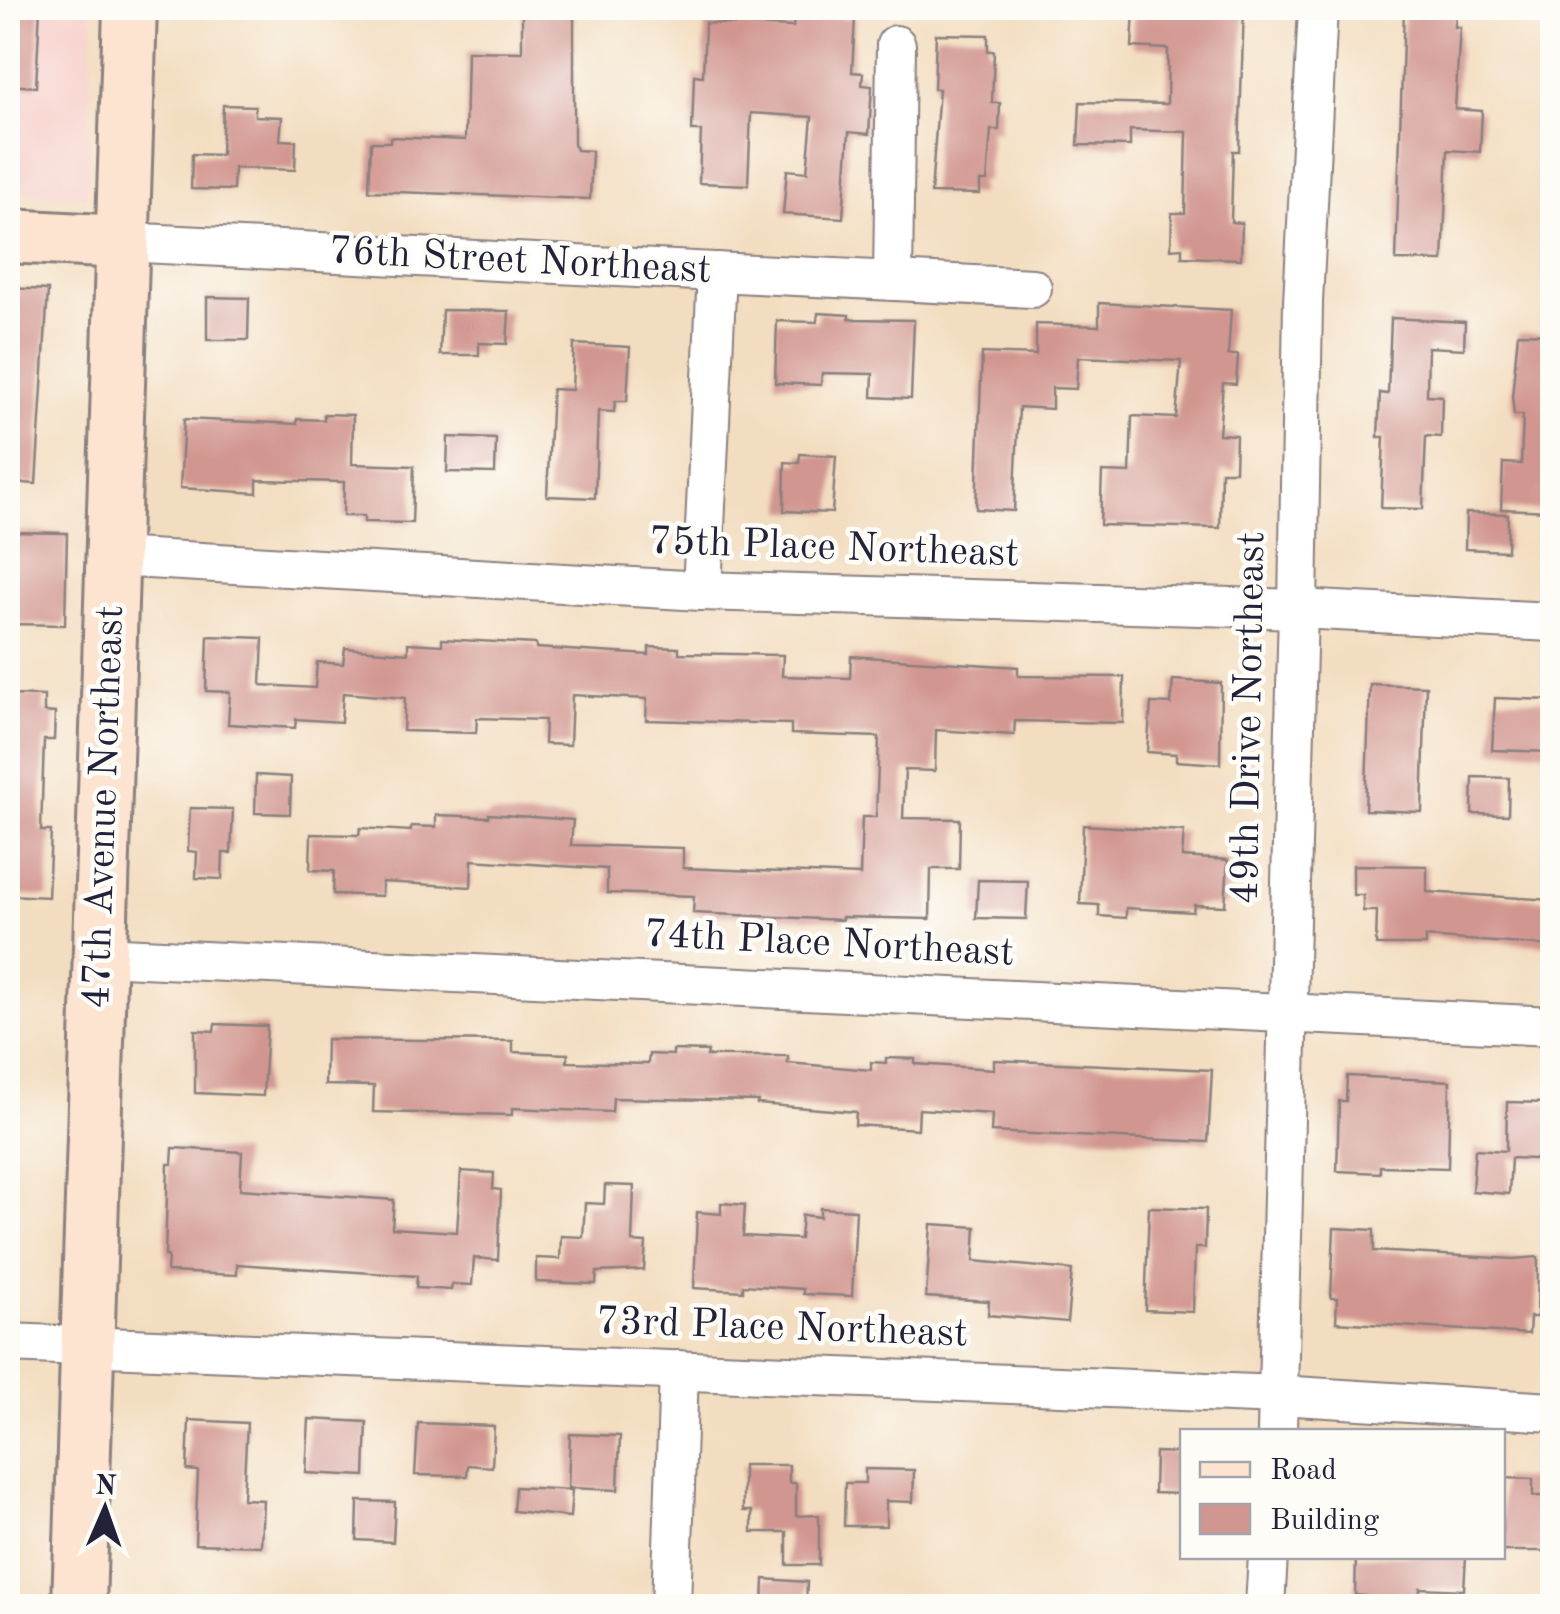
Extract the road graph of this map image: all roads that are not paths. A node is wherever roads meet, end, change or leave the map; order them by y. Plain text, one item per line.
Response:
1 (130, 8) edge
2 (1318, 8) edge
3 (896, 45) dead end
4 (8, 236) edge
5 (122, 242) junction
6 (716, 272) junction
7 (893, 281) junction
8 (1032, 288) dead end
9 (114, 557) junction
10 (702, 591) junction
11 (1298, 609) junction
12 (1552, 622) edge
13 (101, 956) junction
14 (1288, 1012) junction
15 (1552, 1026) edge
16 (8, 1343) edge
17 (87, 1347) junction
18 (679, 1370) junction
19 (1552, 1412) edge
20 (1278, 1413) edge
21 (1268, 1559) edge
22 (79, 1606) edge
23 (671, 1606) edge
24 (1265, 1606) edge

1 - 5 street, 47th Avenue Northeast
2 - 11 street, 49th Drive Northeast
3 - 7 street
4 - 5 street, 76th Street Northeast
5 - 6 street, 76th Street Northeast
5 - 9 street, 47th Avenue Northeast
6 - 7 street, 76th Street Northeast
6 - 10 street
7 - 8 street, 76th Street Northeast
9 - 10 street, 75th Place Northeast
9 - 13 street, 47th Avenue Northeast
10 - 11 street, 75th Place Northeast
11 - 12 street, 75th Place Northeast
11 - 14 street, 49th Drive Northeast
13 - 14 street, 74th Place Northeast
13 - 17 street, 47th Avenue Northeast
14 - 15 street, 74th Place Northeast
14 - 20 street, 49th Drive Northeast
16 - 17 street, 73rd Place Northeast
17 - 18 street, 73rd Place Northeast
17 - 22 street, 47th Avenue Northeast
18 - 20 street, 73rd Place Northeast
18 - 23 street
19 - 20 street, 73rd Place Northeast
21 - 24 street

